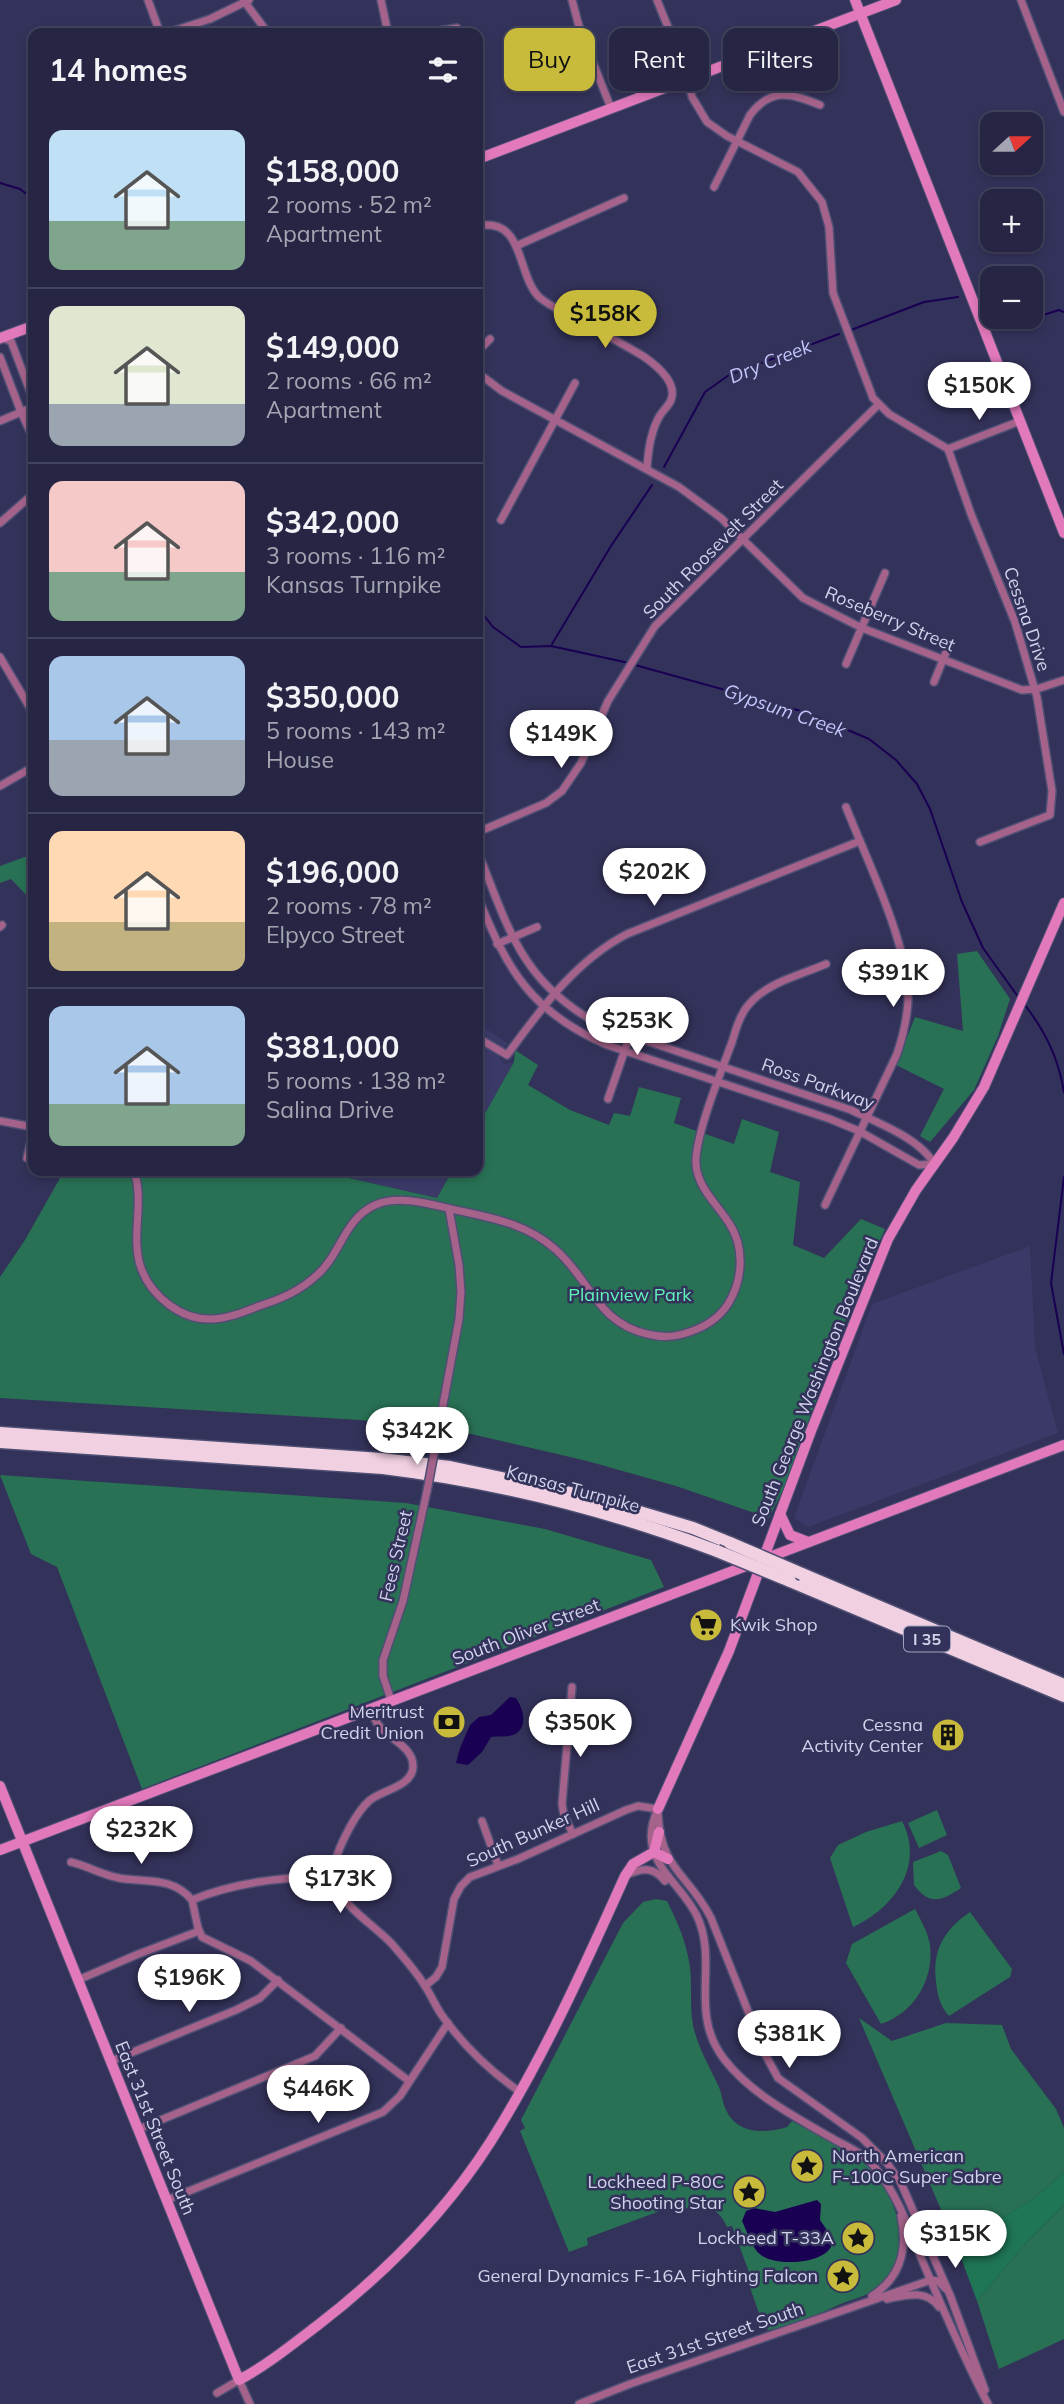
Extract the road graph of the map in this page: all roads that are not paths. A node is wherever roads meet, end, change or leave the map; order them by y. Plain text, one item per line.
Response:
1 (148, 0) edge
2 (381, 0) edge
3 (572, 0) edge
4 (657, 0) edge
5 (855, 0) edge
6 (896, 0) edge
7 (1021, 0) edge
8 (246, 1) edge
9 (861, 13) junction
10 (158, 28) edge
11 (182, 28) edge
12 (265, 28) edge
13 (386, 28) edge
14 (668, 28) edge
15 (709, 71) edge
16 (656, 91) edge
17 (691, 91) edge
18 (820, 105) dead end
19 (611, 108) junction
20 (1064, 112) edge
21 (737, 141) junction
22 (483, 157) edge
23 (714, 187) dead end
24 (624, 198) dead end
25 (483, 226) edge
26 (516, 246) junction
27 (28, 328) edge
28 (1, 339) edge
29 (490, 340) dead end
30 (483, 346) edge
31 (0, 357) edge
32 (483, 377) edge
33 (575, 383) dead end
34 (28, 385) edge
35 (878, 405) junction
36 (28, 409) edge
37 (21, 412) junction
38 (556, 419) junction
39 (0, 421) edge
40 (1020, 421) junction
41 (28, 427) edge
42 (948, 449) junction
43 (647, 468) junction
44 (28, 498) edge
45 (1, 520) edge
46 (501, 520) dead end
47 (1064, 533) edge
48 (742, 540) junction
49 (885, 573) dead end
50 (862, 628) junction
51 (949, 646) dead end
52 (0, 657) edge
53 (943, 659) junction
54 (846, 664) dead end
55 (1064, 680) edge
56 (934, 682) dead end
57 (1035, 689) junction
58 (28, 699) edge
59 (28, 770) edge
60 (0, 786) edge
61 (846, 807) dead end
62 (483, 830) edge
63 (860, 841) junction
64 (980, 842) dead end
65 (483, 865) edge
66 (1064, 903) edge
67 (483, 909) edge
68 (537, 927) dead end
69 (512, 938) junction
70 (497, 944) junction
71 (826, 964) dead end
72 (554, 995) junction
73 (543, 1006) junction
74 (640, 1006) dead end
75 (630, 1035) junction
76 (483, 1041) edge
77 (624, 1050) junction
78 (723, 1066) junction
79 (718, 1082) junction
80 (608, 1099) dead end
81 (866, 1117) junction
82 (0, 1121) edge
83 (28, 1128) edge
84 (859, 1131) junction
85 (28, 1153) edge
86 (27, 1158) dead end
87 (934, 1164) junction
88 (135, 1176) edge
89 (825, 1205) dead end
90 (449, 1209) junction
91 (0, 1433) edge
92 (0, 1442) edge
93 (1064, 1445) edge
94 (780, 1514) junction
95 (808, 1542) junction
96 (764, 1559) junction
97 (1064, 1685) edge
98 (572, 1688) dead end
99 (1064, 1696) edge
100 (391, 1700) junction
101 (370, 1708) junction
102 (0, 1786) edge
103 (658, 1810) junction
104 (482, 1821) dead end
105 (659, 1832) junction
106 (573, 1834) junction
107 (22, 1841) junction
108 (0, 1850) edge
109 (654, 1852) junction
110 (668, 1859) junction
111 (71, 1862) dead end
112 (498, 1866) junction
113 (333, 1875) junction
114 (625, 1876) junction
115 (677, 1890) junction
116 (192, 1900) junction
117 (199, 1931) junction
118 (78, 1980) junction
119 (278, 1980) junction
120 (425, 1986) junction
121 (448, 2024) junction
122 (341, 2028) junction
123 (111, 2061) junction
124 (409, 2081) junction
125 (520, 2092) junction
126 (139, 2129) junction
127 (167, 2200) junction
128 (897, 2202) junction
129 (933, 2256) junction
130 (931, 2280) junction
131 (950, 2295) junction
132 (862, 2303) junction
133 (947, 2318) junction
134 (239, 2380) junction
135 (217, 2393) dead end
136 (250, 2404) edge
137 (579, 2404) edge
138 (989, 2404) edge

1 - 10 street
2 - 13 street
3 - 19 street
4 - 14 street
5 - 9 street
6 - 9 street
7 - 20 street
8 - 11 street
8 - 12 street
9 - 15 street
9 - 40 street
16 - 19 street
17 - 21 street
18 - 21 street
19 - 22 street
21 - 23 street
21 - 35 street
24 - 26 street
25 - 26 street
26 - 43 street
27 - 28 street
28 - 34 street
29 - 30 street
31 - 37 street
32 - 38 street, Roseberry Street
33 - 38 street
35 - 42 street
35 - 48 street, South Roosevelt Street
36 - 37 street
37 - 39 street
37 - 41 street
38 - 43 street, Roseberry Street
38 - 46 street
40 - 42 street
40 - 47 street
42 - 57 street, Cessna Drive
43 - 48 street, Roseberry Street
44 - 45 street
48 - 50 street, Roseberry Street
48 - 62 street, South Roosevelt Street
49 - 50 street
50 - 53 street, Roseberry Street
50 - 54 street
51 - 53 street
52 - 58 street
53 - 56 street
53 - 57 street, Roseberry Street
55 - 57 street, Roseberry Street
57 - 64 street, Cessna Drive
59 - 60 street
61 - 63 street
63 - 72 street
63 - 81 street
65 - 69 street, Ross Parkway
66 - 87 street, South George Washington Boulevard
67 - 70 street, Ross Parkway
68 - 69 street
69 - 70 street
69 - 72 street, Ross Parkway
70 - 73 street, Ross Parkway
71 - 78 street
72 - 73 street
72 - 75 street, Ross Parkway
73 - 76 street
73 - 77 street, Ross Parkway
74 - 75 street
75 - 77 street
75 - 78 street, Ross Parkway
77 - 79 street, Ross Parkway
77 - 80 street
78 - 79 street
78 - 81 street, Ross Parkway
79 - 84 street, Ross Parkway
79 - 90 street
81 - 84 street
81 - 87 street, Ross Parkway
82 - 83 street
84 - 87 street, Ross Parkway
84 - 89 street
85 - 86 street
87 - 94 street, South George Washington Boulevard
88 - 90 street
90 - 100 street, Fees Street, bridge
91 - 97 highway, Kansas Turnpike / I 35, bridge
92 - 99 highway, Kansas Turnpike / I 35, bridge
93 - 95 street, South Oliver Street
94 - 95 street
94 - 96 street, South George Washington Boulevard
95 - 96 street, South Oliver Street
96 - 100 street, South Oliver Street
96 - 103 street, South George Washington Boulevard
98 - 106 street
100 - 101 street, South Oliver Street
101 - 107 street, South Oliver Street
101 - 113 street
102 - 107 street, East 31st Street South
103 - 105 street
103 - 106 street, South Bunker Hill
103 - 109 street
104 - 112 street
105 - 109 street
105 - 110 street
106 - 112 street, South Bunker Hill
107 - 108 street, South Oliver Street
107 - 118 street, East 31st Street South
109 - 110 street
109 - 114 street
109 - 115 street
110 - 129 street
111 - 116 street
112 - 120 street, South Bunker Hill
113 - 116 street
113 - 120 street
114 - 115 street
114 - 125 street
115 - 128 street
116 - 117 street
117 - 118 street
117 - 119 street
118 - 123 street, East 31st Street South
119 - 122 street
119 - 123 street
120 - 121 street
121 - 124 street
121 - 125 street
122 - 124 street
122 - 126 street
123 - 126 street, East 31st Street South
124 - 127 street
125 - 134 street
126 - 127 street, East 31st Street South
127 - 134 street, East 31st Street South
128 - 130 street
128 - 132 street, East 31st Street South
129 - 130 street
129 - 131 street
130 - 131 street
130 - 132 street, East 31st Street South
130 - 133 street
131 - 138 street
132 - 133 street
132 - 137 street, East 31st Street South
133 - 138 street
134 - 135 street
134 - 136 street, East 31st Street South

